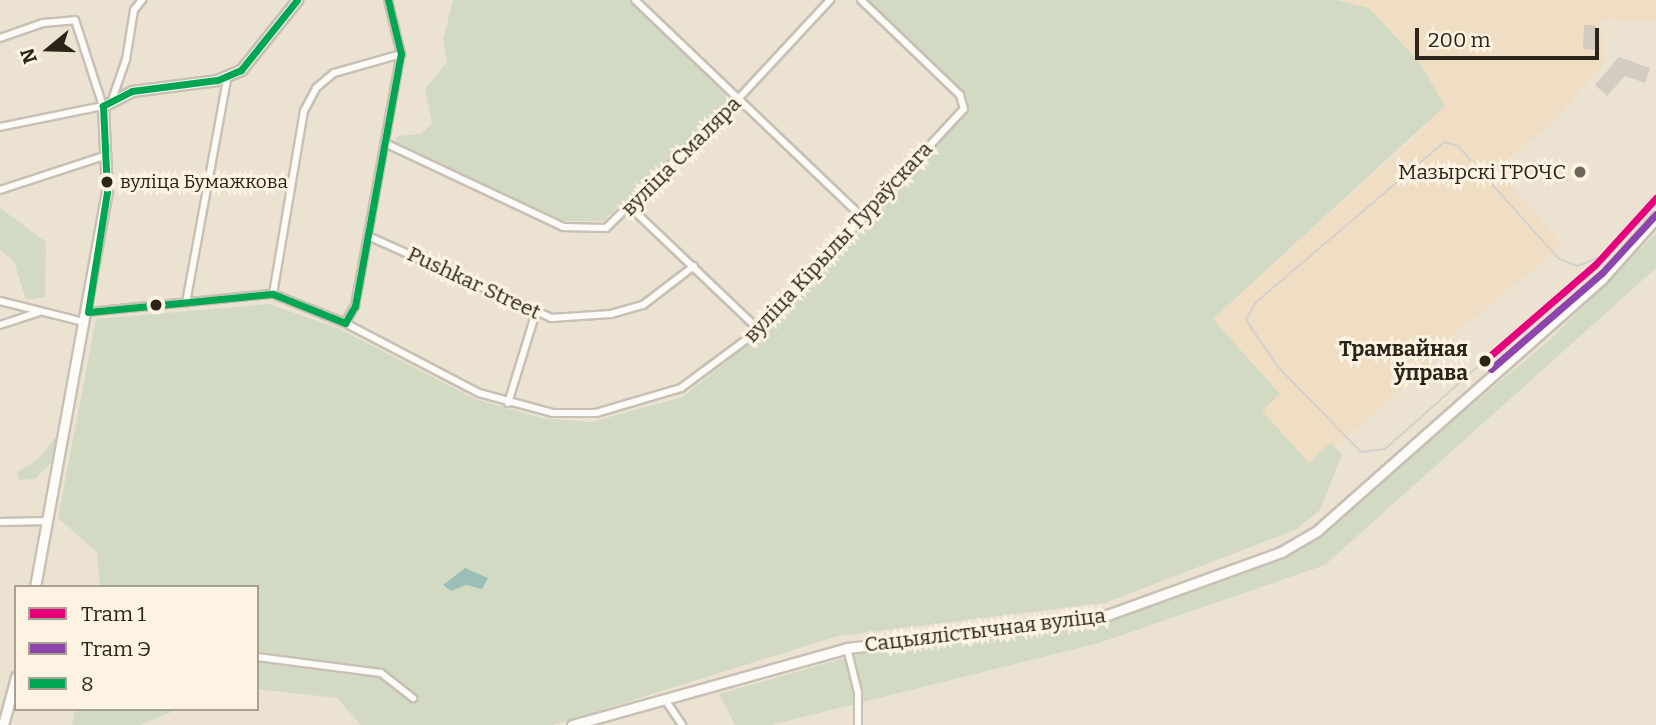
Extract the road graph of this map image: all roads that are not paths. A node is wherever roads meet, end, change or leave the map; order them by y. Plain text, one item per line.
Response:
1 (142, 0) edge
2 (297, 0) edge
3 (388, 0) edge
4 (635, 0) edge
5 (830, 0) edge
6 (861, 0) edge
7 (0, 38) edge
8 (401, 54) junction
9 (228, 75) junction
10 (113, 97) junction
11 (739, 99) junction
12 (103, 106) junction
13 (0, 127) edge
14 (387, 144) junction
15 (107, 155) junction
16 (0, 190) edge
17 (631, 208) junction
18 (862, 217) junction
19 (1656, 218) edge
20 (368, 236) junction
21 (694, 265) junction
22 (273, 294) junction
23 (0, 302) edge
24 (186, 303) junction
25 (41, 312) junction
26 (88, 312) junction
27 (536, 312) junction
28 (86, 323) junction
29 (345, 323) junction
30 (0, 325) edge
31 (759, 330) junction
32 (508, 403) junction
33 (49, 521) junction
34 (0, 522) edge
35 (35, 585) edge
36 (847, 648) junction
37 (259, 657) edge
38 (14, 684) edge
39 (413, 698) dead end
40 (666, 701) junction
41 (3, 725) edge
42 (572, 725) edge
43 (681, 725) edge
44 (858, 725) edge

1 - 10 street
2 - 9 main road
3 - 8 street
4 - 11 street
5 - 11 street, вуліца Смаляра
6 - 18 street, вуліца Кірылы Тураўскага
7 - 12 street
8 - 14 street
8 - 22 street
9 - 10 main road
9 - 24 street
10 - 12 main road
11 - 17 street, вуліца Смаляра
11 - 18 street
12 - 13 street
12 - 15 main road
14 - 17 street, вуліца Смаляра
14 - 20 street
15 - 16 street
15 - 26 main road
17 - 21 street
18 - 31 street, вуліца Кірылы Тураўскага
19 - 36 main road, Сацыялістычная вуліца
20 - 27 street, Pushkar Street
20 - 29 street
21 - 27 street, Pushkar Street
21 - 31 street
22 - 24 street
22 - 29 street, вуліца Кірылы Тураўскага
23 - 25 street
24 - 26 street
25 - 28 street
25 - 30 street
26 - 28 main road
27 - 32 street
28 - 33 main road
29 - 32 street, вуліца Кірылы Тураўскага
31 - 32 street, вуліца Кірылы Тураўскага
33 - 34 street
33 - 35 main road
36 - 40 main road, Сацыялістычная вуліца
36 - 44 street, Сацыялістычная вуліца
37 - 39 street
38 - 41 main road
40 - 42 main road, Сацыялістычная вуліца
40 - 43 street

